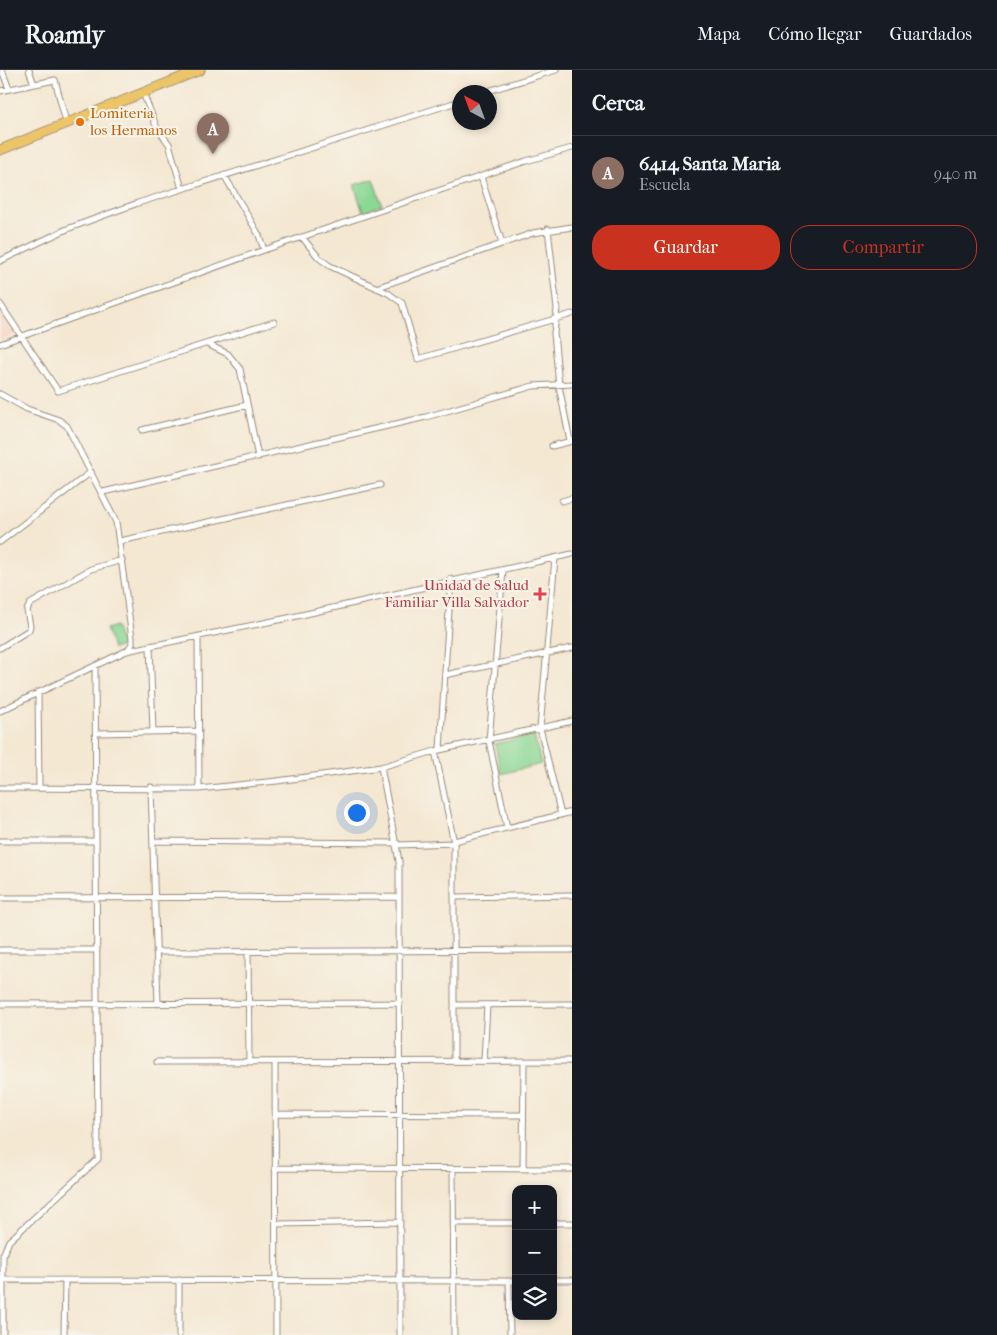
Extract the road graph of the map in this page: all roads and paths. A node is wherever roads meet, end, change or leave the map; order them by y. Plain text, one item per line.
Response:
1 (2, 70) edge
2 (29, 70) edge
3 (200, 70) edge
4 (556, 70) edge
5 (34, 84) junction
6 (497, 88) edge
7 (10, 89) junction
8 (0, 91) edge
9 (143, 93) junction
10 (452, 104) edge
11 (66, 122) junction
12 (572, 148) edge
13 (0, 150) edge
14 (224, 175) junction
15 (482, 177) junction
16 (182, 189) junction
17 (572, 227) edge
18 (548, 229) junction
19 (302, 238) junction
20 (502, 243) junction
21 (264, 250) junction
22 (0, 261) edge
23 (376, 288) junction
24 (0, 304) edge
25 (572, 314) edge
26 (554, 319) junction
27 (274, 322) dead end
28 (22, 337) junction
29 (0, 344) edge
30 (204, 344) junction
31 (572, 384) edge
32 (559, 386) junction
33 (0, 394) edge
34 (247, 405) junction
35 (142, 430) dead end
36 (571, 441) edge
37 (552, 446) dead end
38 (258, 457) junction
39 (91, 472) junction
40 (380, 485) dead end
41 (103, 492) junction
42 (572, 498) edge
43 (562, 501) dead end
44 (120, 541) junction
45 (0, 542) edge
46 (572, 554) edge
47 (555, 558) junction
48 (122, 560) junction
49 (502, 570) junction
50 (451, 579) junction
51 (198, 636) junction
52 (150, 645) junction
53 (0, 648) edge
54 (572, 648) edge
55 (126, 651) junction
56 (547, 653) junction
57 (495, 665) junction
58 (95, 666) junction
59 (445, 675) junction
60 (38, 692) junction
61 (0, 711) edge
62 (572, 721) edge
63 (540, 728) junction
64 (199, 731) junction
65 (153, 732) junction
66 (96, 733) junction
67 (489, 741) junction
68 (437, 750) junction
69 (381, 767) junction
70 (96, 787) junction
71 (151, 787) junction
72 (0, 788) edge
73 (39, 788) junction
74 (199, 789) junction
75 (572, 812) edge
76 (560, 815) junction
77 (507, 828) junction
78 (0, 841) edge
79 (96, 841) junction
80 (153, 841) junction
81 (454, 842) junction
82 (397, 844) junction
83 (572, 895) edge
84 (400, 897) junction
85 (456, 897) junction
86 (0, 898) edge
87 (97, 898) junction
88 (155, 898) junction
89 (0, 950) edge
90 (97, 950) junction
91 (572, 950) edge
92 (248, 951) junction
93 (400, 951) junction
94 (156, 952) junction
95 (455, 952) junction
96 (400, 1003) junction
97 (0, 1004) edge
98 (97, 1004) junction
99 (158, 1004) junction
100 (248, 1004) junction
101 (572, 1004) edge
102 (454, 1005) junction
103 (487, 1005) junction
104 (400, 1060) junction
105 (454, 1061) junction
106 (484, 1061) junction
107 (524, 1061) junction
108 (572, 1061) edge
109 (157, 1062) dead end
110 (250, 1062) junction
111 (275, 1062) junction
112 (275, 1114) junction
113 (523, 1115) junction
114 (400, 1116) junction
115 (276, 1168) junction
116 (400, 1169) junction
117 (453, 1169) junction
118 (523, 1169) junction
119 (572, 1169) edge
120 (400, 1222) junction
121 (454, 1223) junction
122 (512, 1223) edge
123 (557, 1223) edge
124 (572, 1223) edge
125 (276, 1224) junction
126 (1, 1280) edge
127 (65, 1280) junction
128 (179, 1280) junction
129 (276, 1280) junction
130 (400, 1280) junction
131 (454, 1280) junction
132 (557, 1280) edge
133 (572, 1280) edge
134 (509, 1281) joint
135 (3, 1335) edge
136 (64, 1335) edge
137 (179, 1335) edge
138 (276, 1335) edge
139 (400, 1335) edge
140 (454, 1335) edge
141 (510, 1335) edge

1 - 7 street
2 - 5 street
3 - 9 main road
4 - 6 street
5 - 7 street
5 - 11 street
7 - 8 street
9 - 11 main road
9 - 16 street
10 - 14 street
11 - 13 main road
12 - 15 street
14 - 16 street
14 - 21 street
15 - 19 street
15 - 20 street
16 - 22 street
17 - 18 street
18 - 20 street
18 - 26 street
19 - 21 street
19 - 23 street
20 - 23 street
21 - 28 street
23 - 26 street
24 - 28 street
25 - 26 street
26 - 32 street
27 - 30 street
28 - 29 street
28 - 30 street
30 - 34 street
31 - 32 street
32 - 36 street
32 - 38 street
33 - 39 street
34 - 35 street
34 - 38 street
36 - 37 street
38 - 41 street
39 - 41 street
39 - 45 street
40 - 44 street
41 - 44 street
42 - 43 street
44 - 48 street
46 - 47 street
47 - 49 street
47 - 56 street
48 - 53 street
48 - 55 street
49 - 50 street
49 - 57 street
50 - 51 street
50 - 59 street
51 - 52 street
51 - 64 street
52 - 55 street
52 - 65 street
54 - 56 street
55 - 58 street
56 - 57 street
56 - 63 street
57 - 59 street
57 - 67 street
58 - 60 street
58 - 66 street
59 - 68 street
60 - 61 street
60 - 73 street
62 - 63 street
63 - 67 street
63 - 76 street
64 - 65 street
64 - 74 street
65 - 66 street
66 - 70 street
67 - 68 street
67 - 77 street
68 - 69 street
68 - 81 street
69 - 74 street
69 - 82 street
70 - 71 street
70 - 73 street
70 - 79 street
71 - 74 street
71 - 80 street
72 - 73 street
75 - 76 street
76 - 77 street
77 - 81 street
78 - 79 street
79 - 87 street
80 - 82 street
80 - 88 street
81 - 82 street
81 - 85 street
82 - 84 street
83 - 85 street
84 - 88 street
84 - 93 street
85 - 95 street
86 - 87 street
87 - 88 street
87 - 90 street
88 - 94 street
89 - 90 street
90 - 98 street
91 - 95 street
92 - 93 street
92 - 94 street
92 - 100 street
93 - 95 street
93 - 96 street
94 - 99 street
95 - 102 street
96 - 100 street
96 - 104 street
97 - 98 street
98 - 99 street
98 - 126 street
99 - 100 street
100 - 110 street
101 - 103 street
102 - 103 street
102 - 105 street
103 - 106 street
104 - 105 street
104 - 111 street
104 - 114 street
105 - 106 street
106 - 107 street
107 - 108 street
107 - 113 street
109 - 110 street
110 - 111 street
111 - 112 street
112 - 114 street
112 - 115 street
113 - 114 street
113 - 118 street
114 - 116 street
115 - 116 street
115 - 125 street
116 - 117 street
116 - 120 street
117 - 118 street
117 - 121 street
118 - 119 street
120 - 125 street
120 - 130 street
121 - 122 street
121 - 131 street
123 - 124 street
125 - 129 street
126 - 127 street
126 - 135 street
127 - 128 street
127 - 136 street
128 - 129 street
128 - 137 street
129 - 130 street
129 - 138 street
130 - 131 street
130 - 139 street
131 - 134 street
131 - 140 street
132 - 133 street
134 - 141 street

